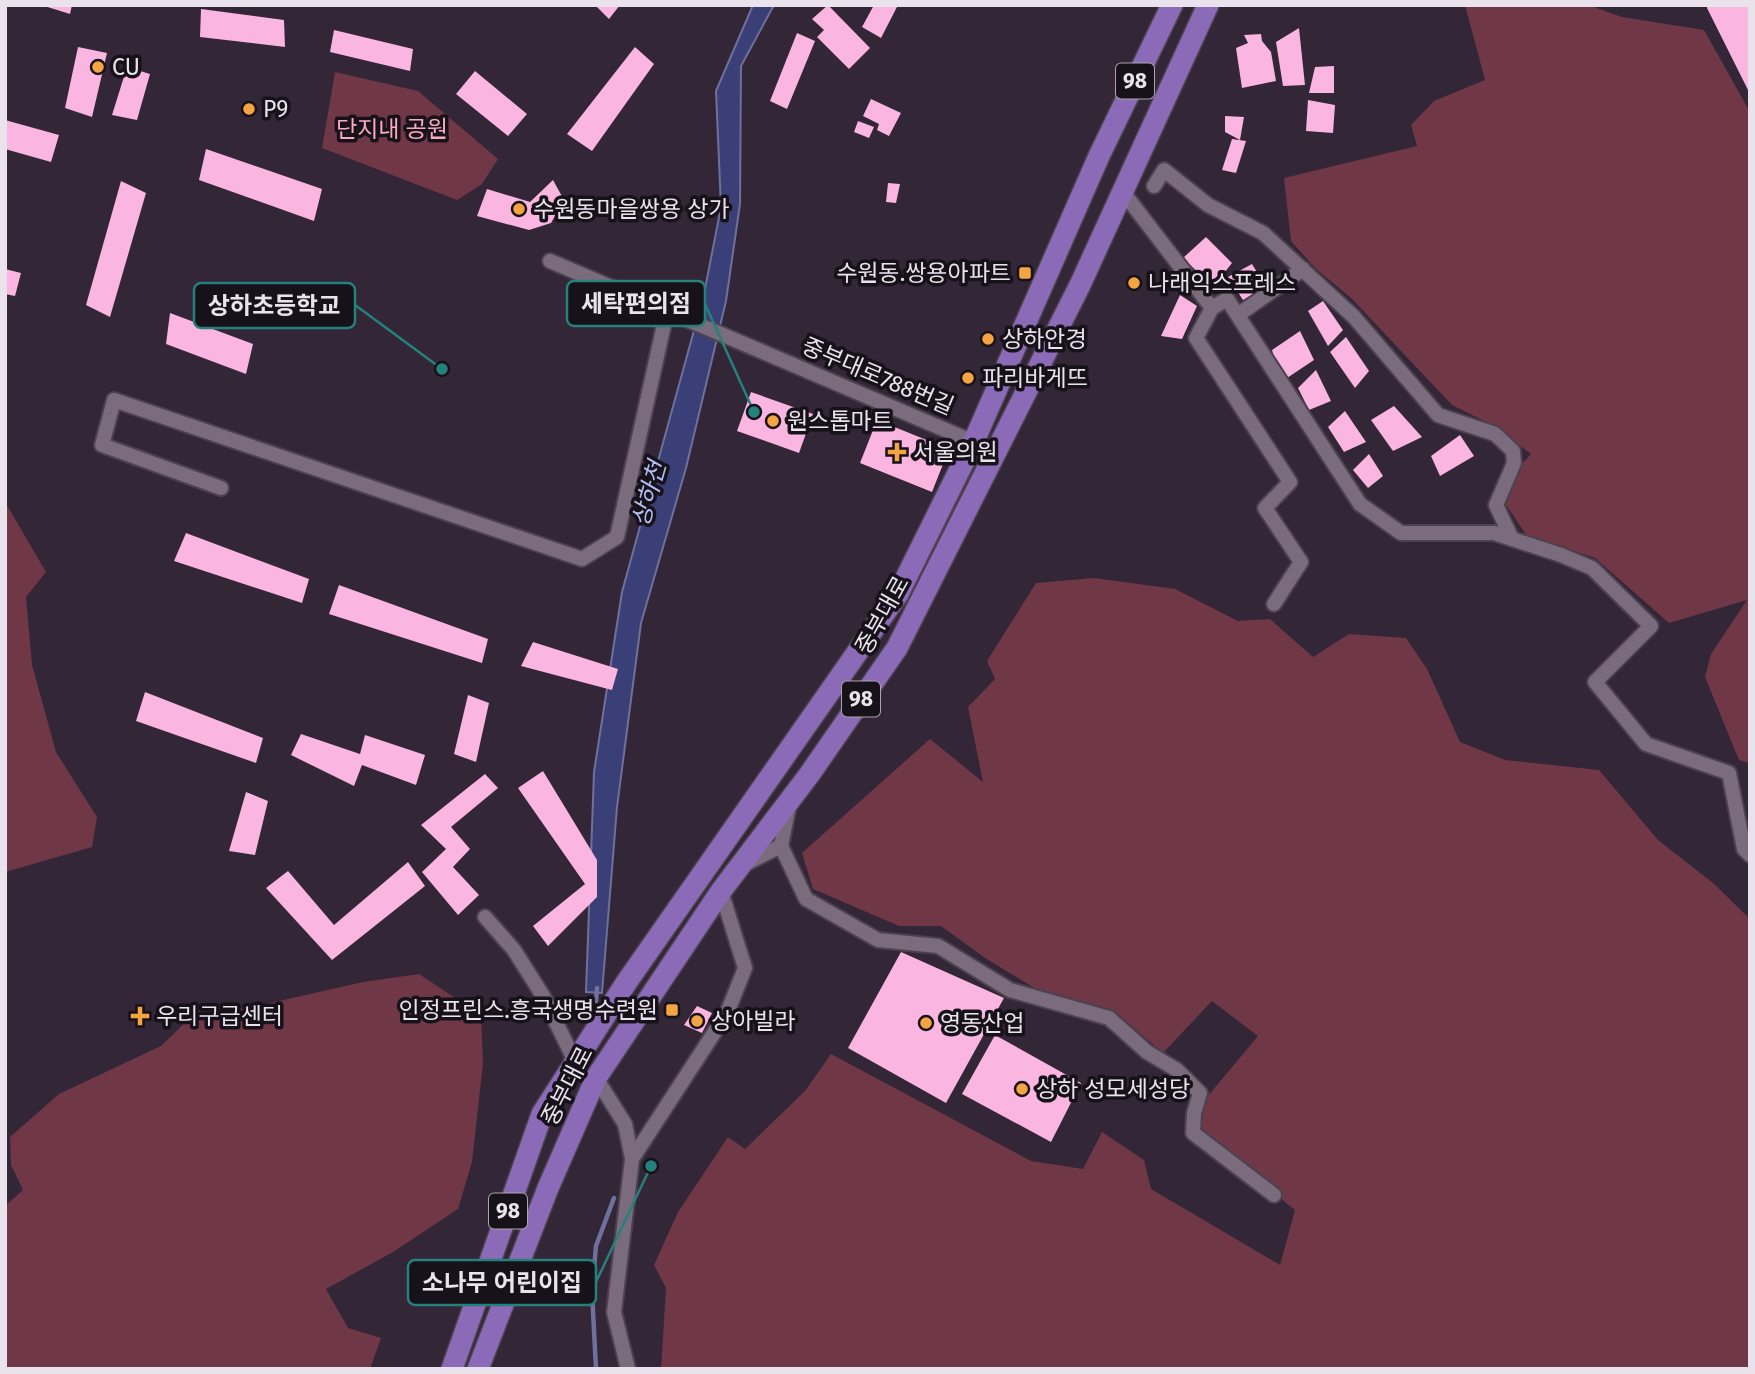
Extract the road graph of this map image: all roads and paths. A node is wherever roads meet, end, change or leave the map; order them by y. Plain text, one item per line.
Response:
1 (1172, 5) edge
2 (1208, 5) edge
3 (1154, 187) dead end
4 (1123, 192) junction
5 (550, 261) dead end
6 (1303, 269) junction
7 (1212, 308) junction
8 (667, 311) junction
9 (1238, 315) junction
10 (974, 441) junction
11 (997, 452) junction
12 (222, 488) dead end
13 (1512, 539) junction
14 (1274, 604) dead end
15 (791, 799) junction
16 (781, 846) junction
17 (1750, 855) edge
18 (739, 868) junction
19 (721, 891) junction
20 (485, 917) dead end
21 (575, 1059) junction
22 (596, 1078) junction
23 (632, 1159) junction
24 (1274, 1195) dead end
25 (452, 1369) edge
26 (478, 1369) edge
27 (628, 1369) edge

1 - 10 main road, 중부대로 / 98
2 - 4 main road, 중부대로 / 98
3 - 6 street
4 - 7 street
4 - 11 main road, 중부대로 / 98
5 - 8 street
6 - 9 street
6 - 13 street
7 - 9 street
7 - 14 street
8 - 10 street, 중부대로788번길
8 - 12 street
9 - 13 street
10 - 11 street, 중부대로788번길
10 - 21 main road, 중부대로 / 98
11 - 15 main road, 중부대로 / 98
13 - 17 street
15 - 16 street
15 - 18 main road, 중부대로 / 98
16 - 18 street
16 - 24 street
18 - 19 main road, 중부대로 / 98
19 - 22 main road, 중부대로 / 98
19 - 23 street
20 - 21 street
21 - 25 main road, 중부대로 / 98
22 - 23 street
22 - 26 main road, 중부대로 / 98
23 - 27 street

